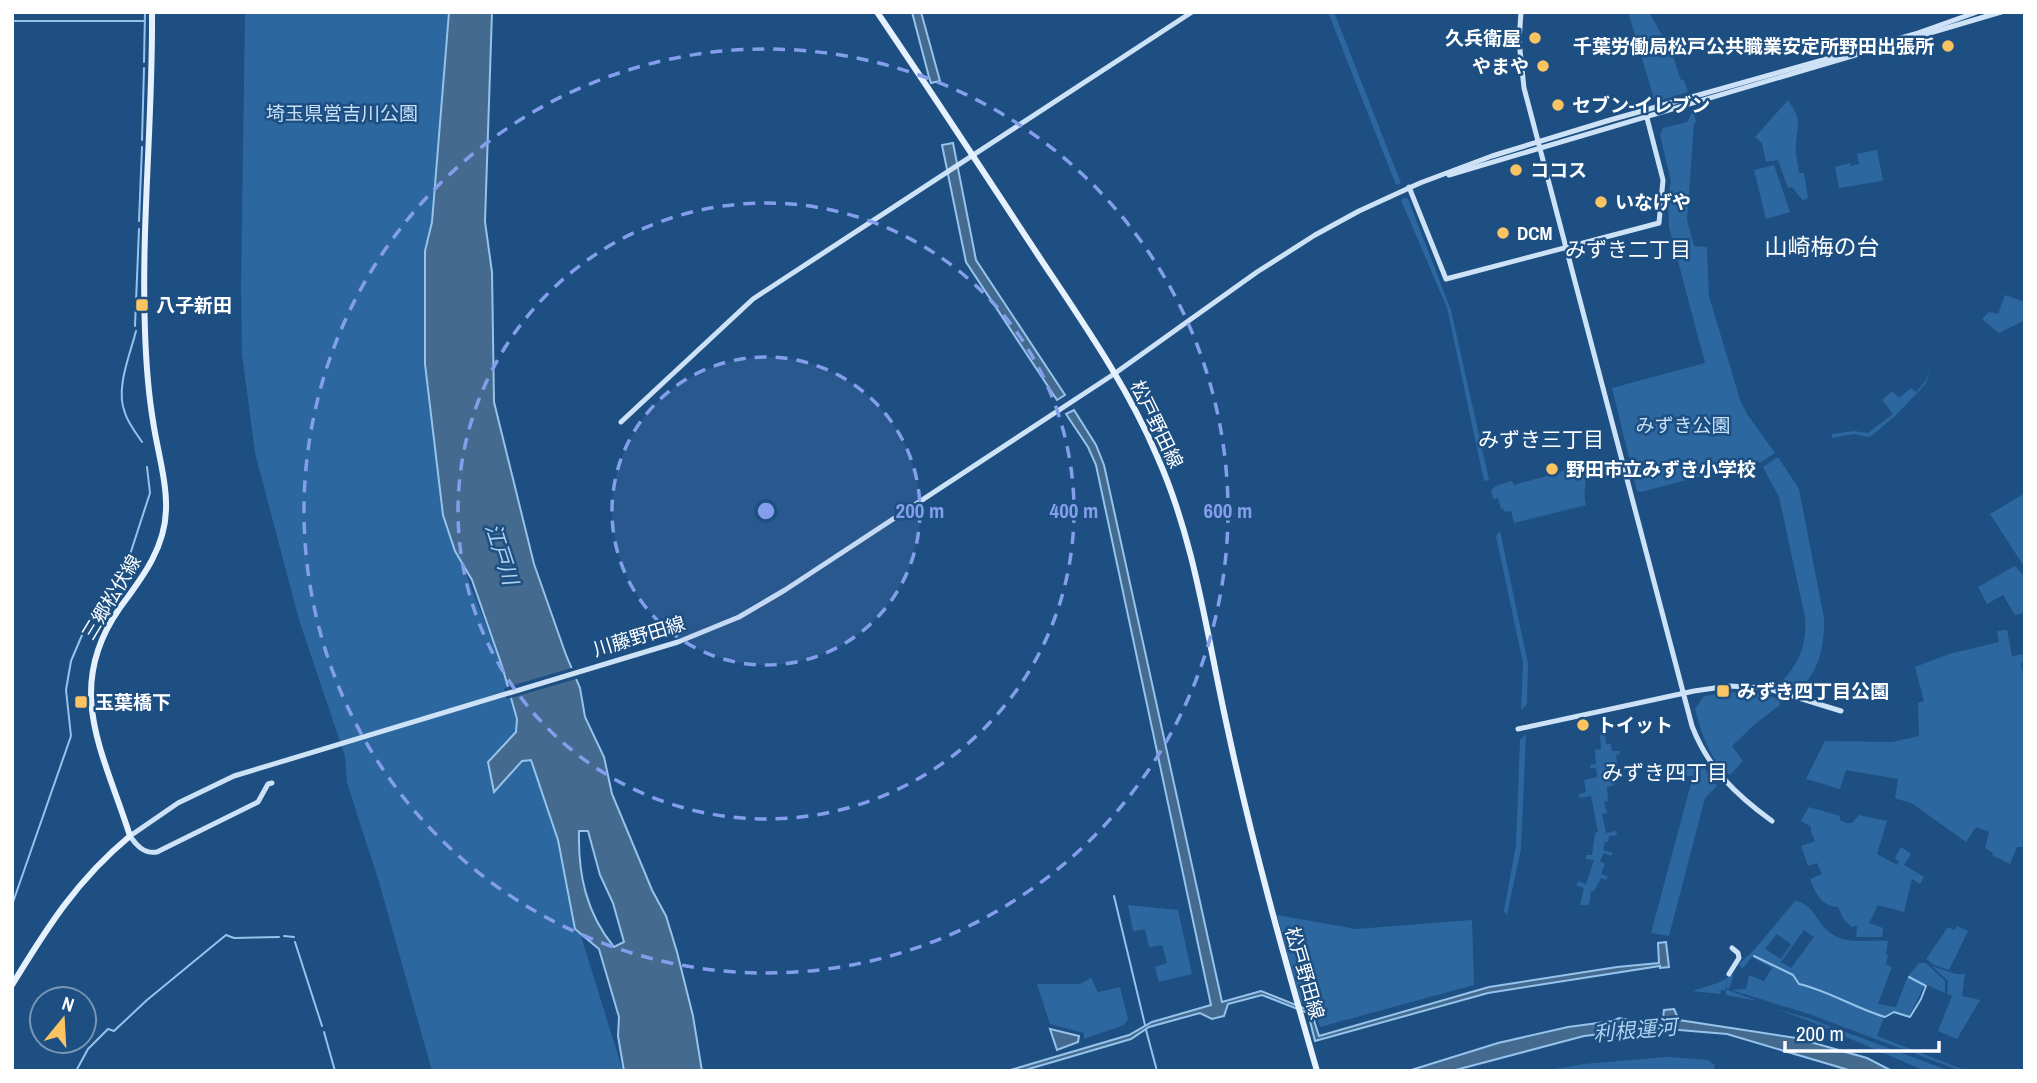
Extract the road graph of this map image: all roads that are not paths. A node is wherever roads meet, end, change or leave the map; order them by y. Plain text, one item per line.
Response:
1 (152, 12) edge
2 (877, 12) edge
3 (1192, 12) edge
4 (1521, 12) edge
5 (1977, 12) edge
6 (2001, 12) edge
7 (1647, 118) junction
8 (1538, 142) junction
9 (1540, 149) junction
10 (972, 155) junction
11 (1409, 187) junction
12 (1566, 248) junction
13 (1114, 374) junction
14 (621, 422) dead end
15 (1684, 693) junction
16 (1841, 711) dead end
17 (1518, 729) dead end
18 (272, 783) dead end
19 (1772, 821) dead end
20 (130, 835) junction
21 (1731, 948) dead end
22 (1729, 974) dead end
23 (12, 985) edge
24 (1317, 1071) edge

1 - 20 main road, 三郷松伏線
2 - 10 main road, 松戸野田線
3 - 10 street
4 - 8 street
5 - 8 street
6 - 7 street
7 - 9 street
7 - 12 street
8 - 9 street
8 - 11 street
9 - 11 street
9 - 12 street
10 - 13 main road, 松戸野田線
10 - 14 street
11 - 12 street
11 - 13 street, 川藤野田線
12 - 15 street
13 - 20 street, 川藤野田線
13 - 24 main road, 松戸野田線
15 - 16 street
15 - 17 street
15 - 19 street
18 - 20 street
20 - 23 main road
21 - 22 street

